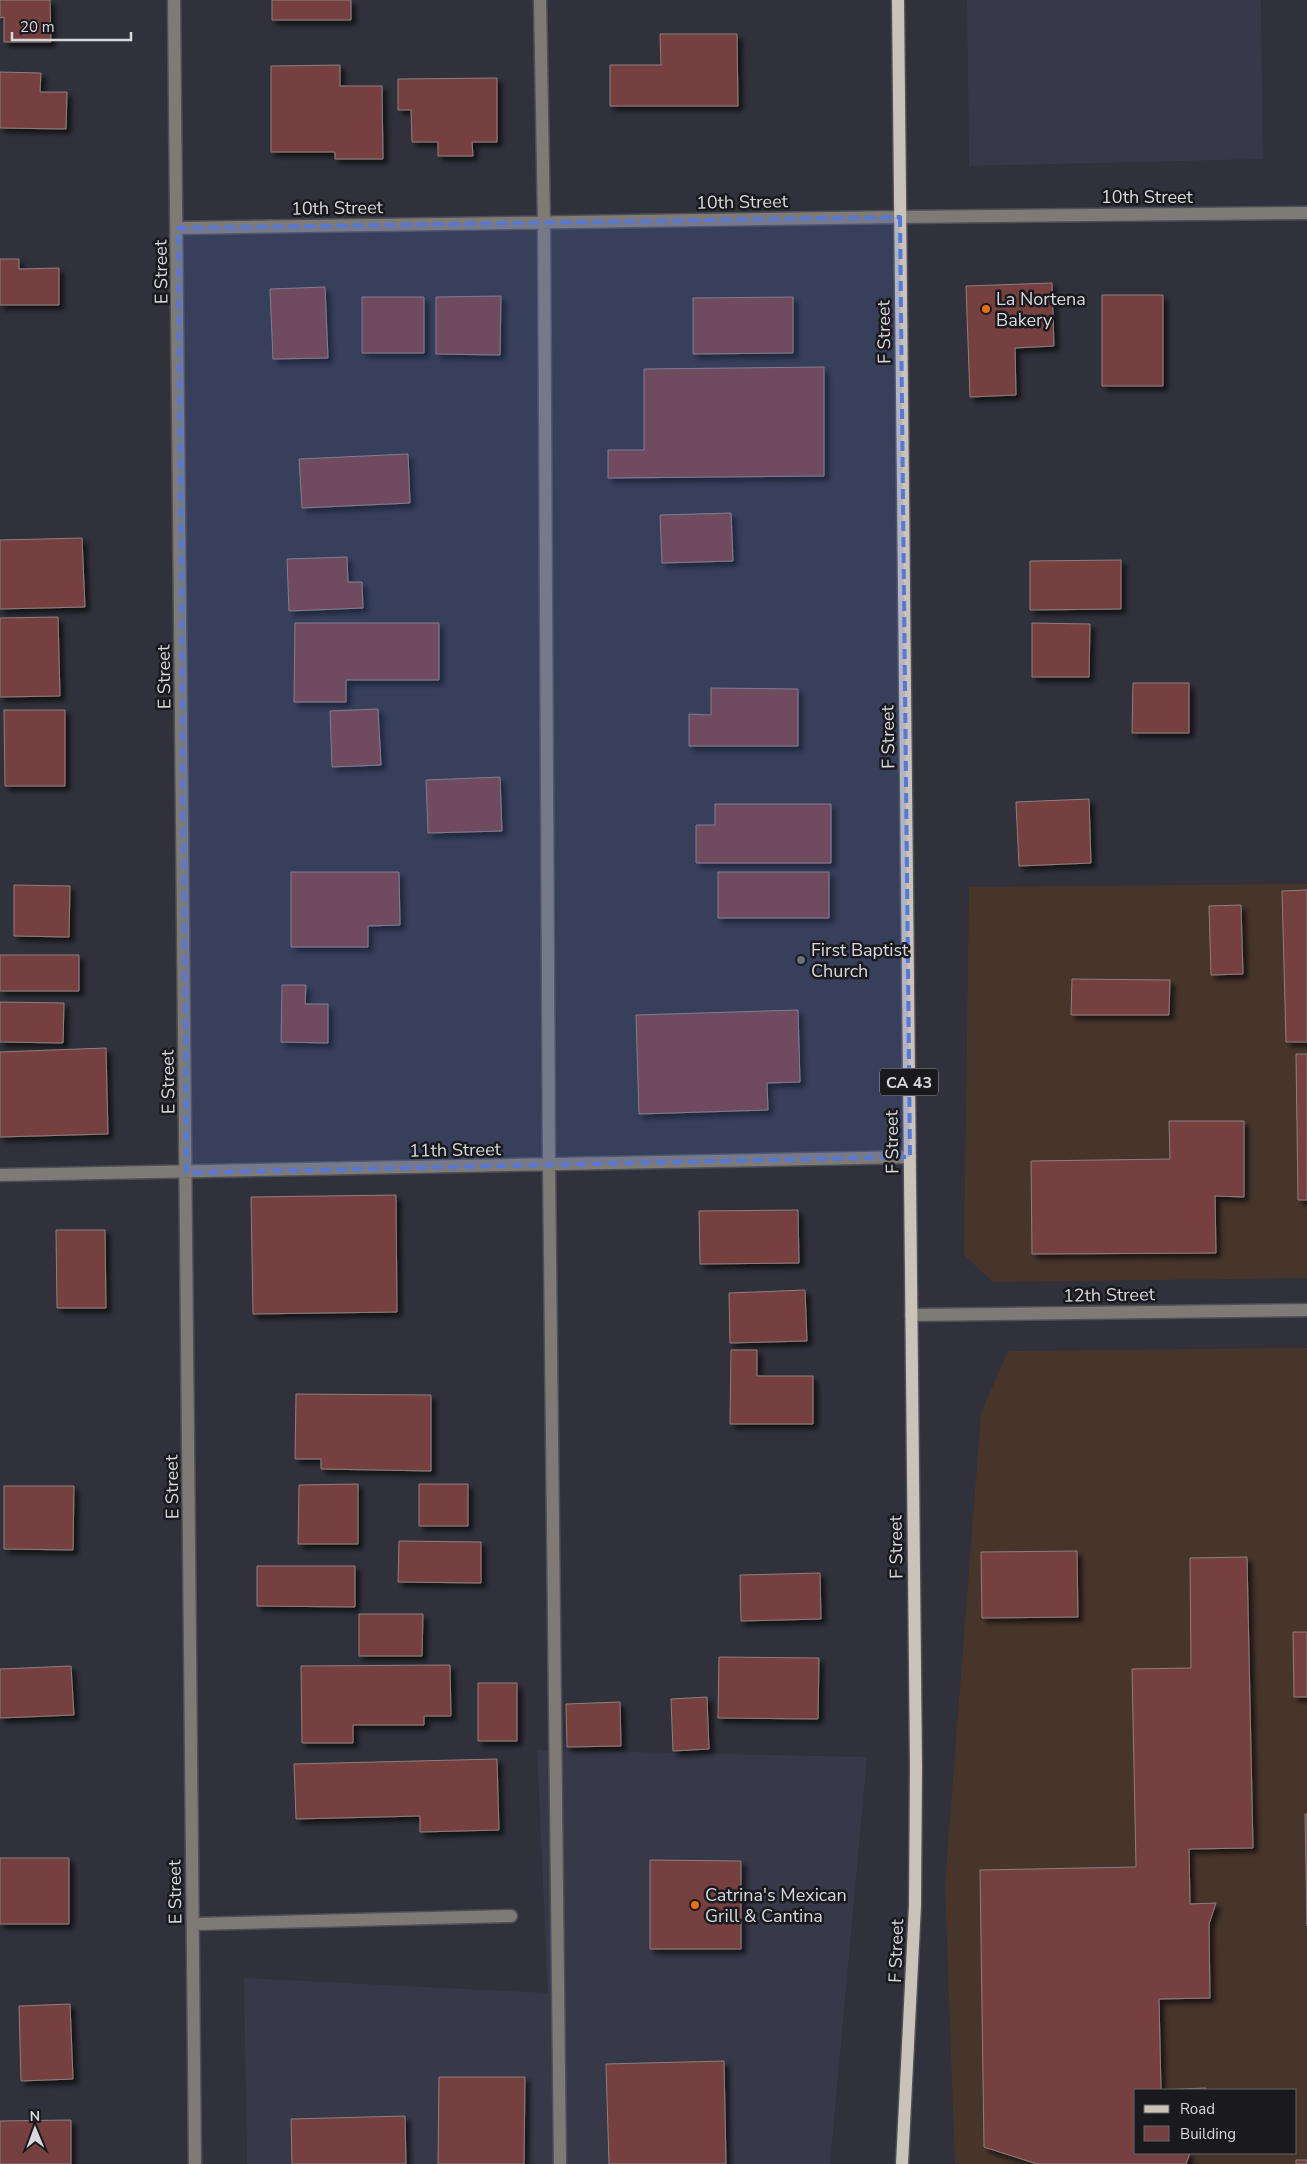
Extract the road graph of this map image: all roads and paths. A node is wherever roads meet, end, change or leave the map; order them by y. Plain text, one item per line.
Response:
1 (174, 0) edge
2 (540, 0) edge
3 (898, 0) edge
4 (1307, 213) edge
5 (900, 217) junction
6 (544, 222) junction
7 (178, 228) junction
8 (910, 1157) junction
9 (549, 1165) junction
10 (186, 1173) junction
11 (0, 1175) edge
12 (1307, 1310) edge
13 (911, 1315) junction
14 (511, 1916) dead end
15 (193, 1924) junction
16 (195, 2164) edge
17 (560, 2164) edge
18 (902, 2164) edge

1 - 7 street, E Street
2 - 6 street
3 - 5 main road, F Street / CA 43
4 - 5 street, 10th Street
5 - 6 street, 10th Street
5 - 8 main road, F Street / CA 43
6 - 7 street, 10th Street
6 - 9 street
7 - 10 street, E Street
8 - 9 street, 11th Street
8 - 13 main road, F Street / CA 43
9 - 10 street, 11th Street
9 - 17 street
10 - 11 street, 11th Street
10 - 15 street, E Street
12 - 13 street, 12th Street
13 - 18 main road, F Street / CA 43
14 - 15 street
15 - 16 street, E Street

